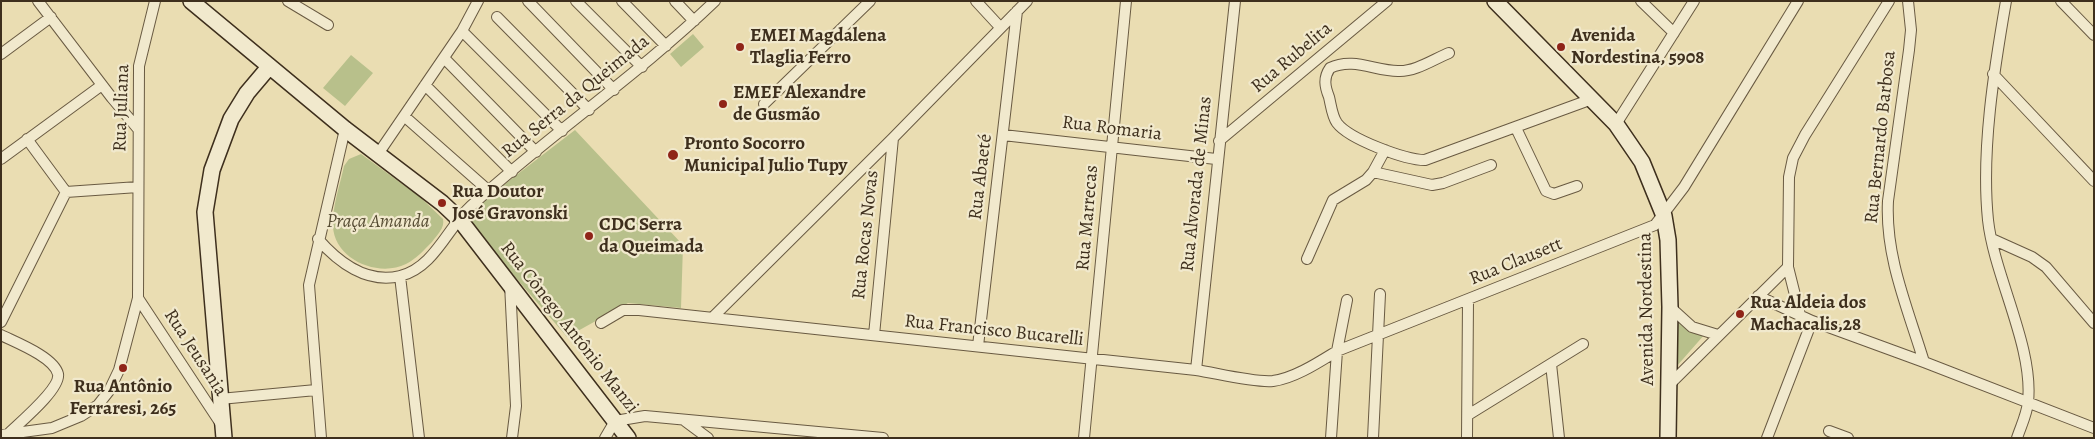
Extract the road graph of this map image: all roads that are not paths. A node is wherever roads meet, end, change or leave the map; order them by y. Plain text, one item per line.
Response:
1 (38, 1) edge
2 (155, 1) edge
3 (191, 1) edge
4 (288, 1) edge
5 (478, 1) edge
6 (528, 1) edge
7 (576, 1) edge
8 (622, 1) edge
9 (675, 1) edge
10 (715, 1) edge
11 (870, 1) edge
12 (976, 1) edge
13 (1027, 1) edge
14 (1126, 1) edge
15 (1235, 1) edge
16 (1387, 1) edge
17 (1495, 1) edge
18 (1641, 1) edge
19 (1694, 1) edge
20 (1798, 1) edge
21 (1889, 1) edge
22 (1908, 1) edge
23 (2006, 1) edge
24 (2062, 1) edge
25 (1017, 11) junction
26 (51, 17) junction
27 (497, 17) dead end
28 (694, 21) junction
29 (328, 25) dead end
30 (1000, 27) junction
31 (462, 31) junction
32 (1674, 33) junction
33 (2094, 35) edge
34 (666, 46) junction
35 (1449, 52) dead end
36 (1, 54) edge
37 (444, 58) junction
38 (269, 67) junction
39 (642, 67) junction
40 (1993, 74) junction
41 (102, 85) junction
42 (425, 86) junction
43 (614, 90) junction
44 (1592, 99) junction
45 (764, 104) dead end
46 (589, 110) junction
47 (404, 116) junction
48 (1616, 124) junction
49 (1516, 128) junction
50 (138, 129) junction
51 (345, 129) junction
52 (562, 131) junction
53 (1004, 135) junction
54 (893, 138) junction
55 (27, 139) junction
56 (1219, 141) junction
57 (1112, 146) junction
58 (1384, 150) junction
59 (536, 152) junction
60 (378, 154) junction
61 (1, 158) edge
62 (1216, 159) junction
63 (1491, 165) dead end
64 (512, 172) junction
65 (1373, 172) junction
66 (2094, 181) edge
67 (1577, 186) dead end
68 (138, 188) junction
69 (489, 191) junction
70 (66, 192) junction
71 (1664, 216) junction
72 (460, 220) junction
73 (318, 239) junction
74 (1992, 239) junction
75 (1307, 259) dead end
76 (1788, 267) junction
77 (400, 276) junction
78 (510, 284) junction
79 (1380, 294) dead end
80 (1758, 296) junction
81 (138, 298) junction
82 (1347, 300) dead end
83 (1468, 300) junction
84 (1670, 307) junction
85 (1800, 315) junction
86 (712, 318) junction
87 (2092, 320) edge
88 (1812, 321) junction
89 (1, 322) edge
90 (601, 323) dead end
91 (1, 335) edge
92 (1378, 335) junction
93 (1718, 335) junction
94 (874, 336) junction
95 (1583, 344) dead end
96 (978, 346) junction
97 (1337, 351) junction
98 (1093, 360) junction
99 (1924, 362) junction
100 (1551, 364) junction
101 (1196, 370) junction
102 (1669, 385) junction
103 (316, 390) junction
104 (220, 399) junction
105 (2028, 402) junction
106 (1468, 415) junction
107 (684, 420) junction
108 (615, 421) junction
109 (2094, 428) edge
110 (1830, 430) dead end
111 (223, 432) edge
112 (6, 436) edge
113 (321, 438) edge
114 (419, 438) edge
115 (512, 438) edge
116 (605, 438) edge
117 (628, 438) edge
118 (708, 438) edge
119 (882, 438) edge
120 (1084, 438) edge
121 (1331, 438) edge
122 (1373, 438) edge
123 (1467, 438) edge
124 (1559, 438) edge
125 (1668, 438) edge
126 (1767, 438) edge
127 (1848, 438) edge
128 (2017, 438) edge

1 - 26 street
2 - 50 street, Rua Juliana
3 - 38 street
4 - 29 street
5 - 31 street
6 - 43 street
7 - 39 street
8 - 34 street
9 - 28 street
10 - 28 street, Rua Serra da Queimada
11 - 45 street
12 - 30 street
13 - 25 street
14 - 57 street, Rua Marrecas
15 - 56 street, Rua Alvorada de Minas
16 - 56 street, Rua Rubelita
17 - 44 street, Avenida Nordestina
18 - 32 street
19 - 32 street
20 - 71 street
21 - 76 street
22 - 99 street, Rua Bernardo Barbosa
23 - 40 street
24 - 33 street
25 - 30 street
25 - 53 street, Rua Abaeté
26 - 36 street
26 - 41 street
27 - 46 street
28 - 34 street, Rua Serra da Queimada
30 - 54 street
31 - 37 street
31 - 52 street
32 - 48 street
34 - 39 street, Rua Serra da Queimada
35 - 58 street
37 - 42 street
37 - 59 street
38 - 51 street
38 - 104 street
39 - 43 street, Rua Serra da Queimada
40 - 66 street
40 - 74 street
41 - 50 street
41 - 55 street
42 - 47 street
42 - 64 street
43 - 46 street, Rua Serra da Queimada
44 - 48 street, Avenida Nordestina
44 - 49 street
46 - 52 street, Rua Serra da Queimada
47 - 60 street
47 - 69 street
48 - 71 street, Avenida Nordestina
49 - 58 street
49 - 67 street
50 - 68 street, Rua Juliana
51 - 60 street
51 - 73 street
52 - 59 street, Rua Serra da Queimada
53 - 57 street, Rua Romaria
53 - 96 street, Rua Abaeté
54 - 86 street
54 - 94 street, Rua Rocas Novas
55 - 61 street
55 - 70 street
56 - 62 street, Rua Alvorada de Minas
57 - 62 street, Rua Romaria
57 - 98 street, Rua Marrecas
58 - 65 street
59 - 64 street, Rua Serra da Queimada
60 - 72 street
62 - 101 street, Rua Alvorada de Minas
63 - 65 street
64 - 69 street, Rua Serra da Queimada
65 - 75 street
68 - 70 street
68 - 81 street, Rua Juliana
69 - 72 street, Rua Serra da Queimada
70 - 89 street
71 - 83 street, Rua Clausett
71 - 84 street, Avenida Nordestina
72 - 77 street
72 - 78 street, Rua Cônego Antônio Manzi
73 - 77 street
73 - 103 street
74 - 87 street
74 - 105 street
76 - 80 street
76 - 85 street
77 - 114 street
78 - 108 street, Rua Cônego Antônio Manzi
78 - 115 street
79 - 92 street
80 - 85 street
80 - 93 street
81 - 111 street, Rua Jeusania
81 - 112 street, Rua Juliana
82 - 97 street
83 - 92 street, Rua Clausett
83 - 106 street
84 - 93 street
84 - 102 street, Avenida Nordestina
85 - 88 street
86 - 90 street, Rua Francisco Bucarelli
86 - 94 street, Rua Francisco Bucarelli
88 - 99 street
88 - 126 street
91 - 112 street
92 - 97 street, Rua Francisco Bucarelli
92 - 122 street
93 - 102 street
94 - 96 street, Rua Francisco Bucarelli
95 - 100 street
96 - 98 street, Rua Francisco Bucarelli
97 - 101 street, Rua Francisco Bucarelli
97 - 121 street
98 - 101 street, Rua Francisco Bucarelli
98 - 120 street, Rua Marrecas
99 - 105 street
100 - 106 street
100 - 124 street
102 - 125 street, Avenida Nordestina
103 - 104 street
103 - 113 street
104 - 111 street
105 - 109 street
105 - 128 street
106 - 123 street
107 - 108 street
107 - 118 street
107 - 119 street
108 - 116 street
108 - 117 street, Rua Cônego Antônio Manzi
110 - 127 street

